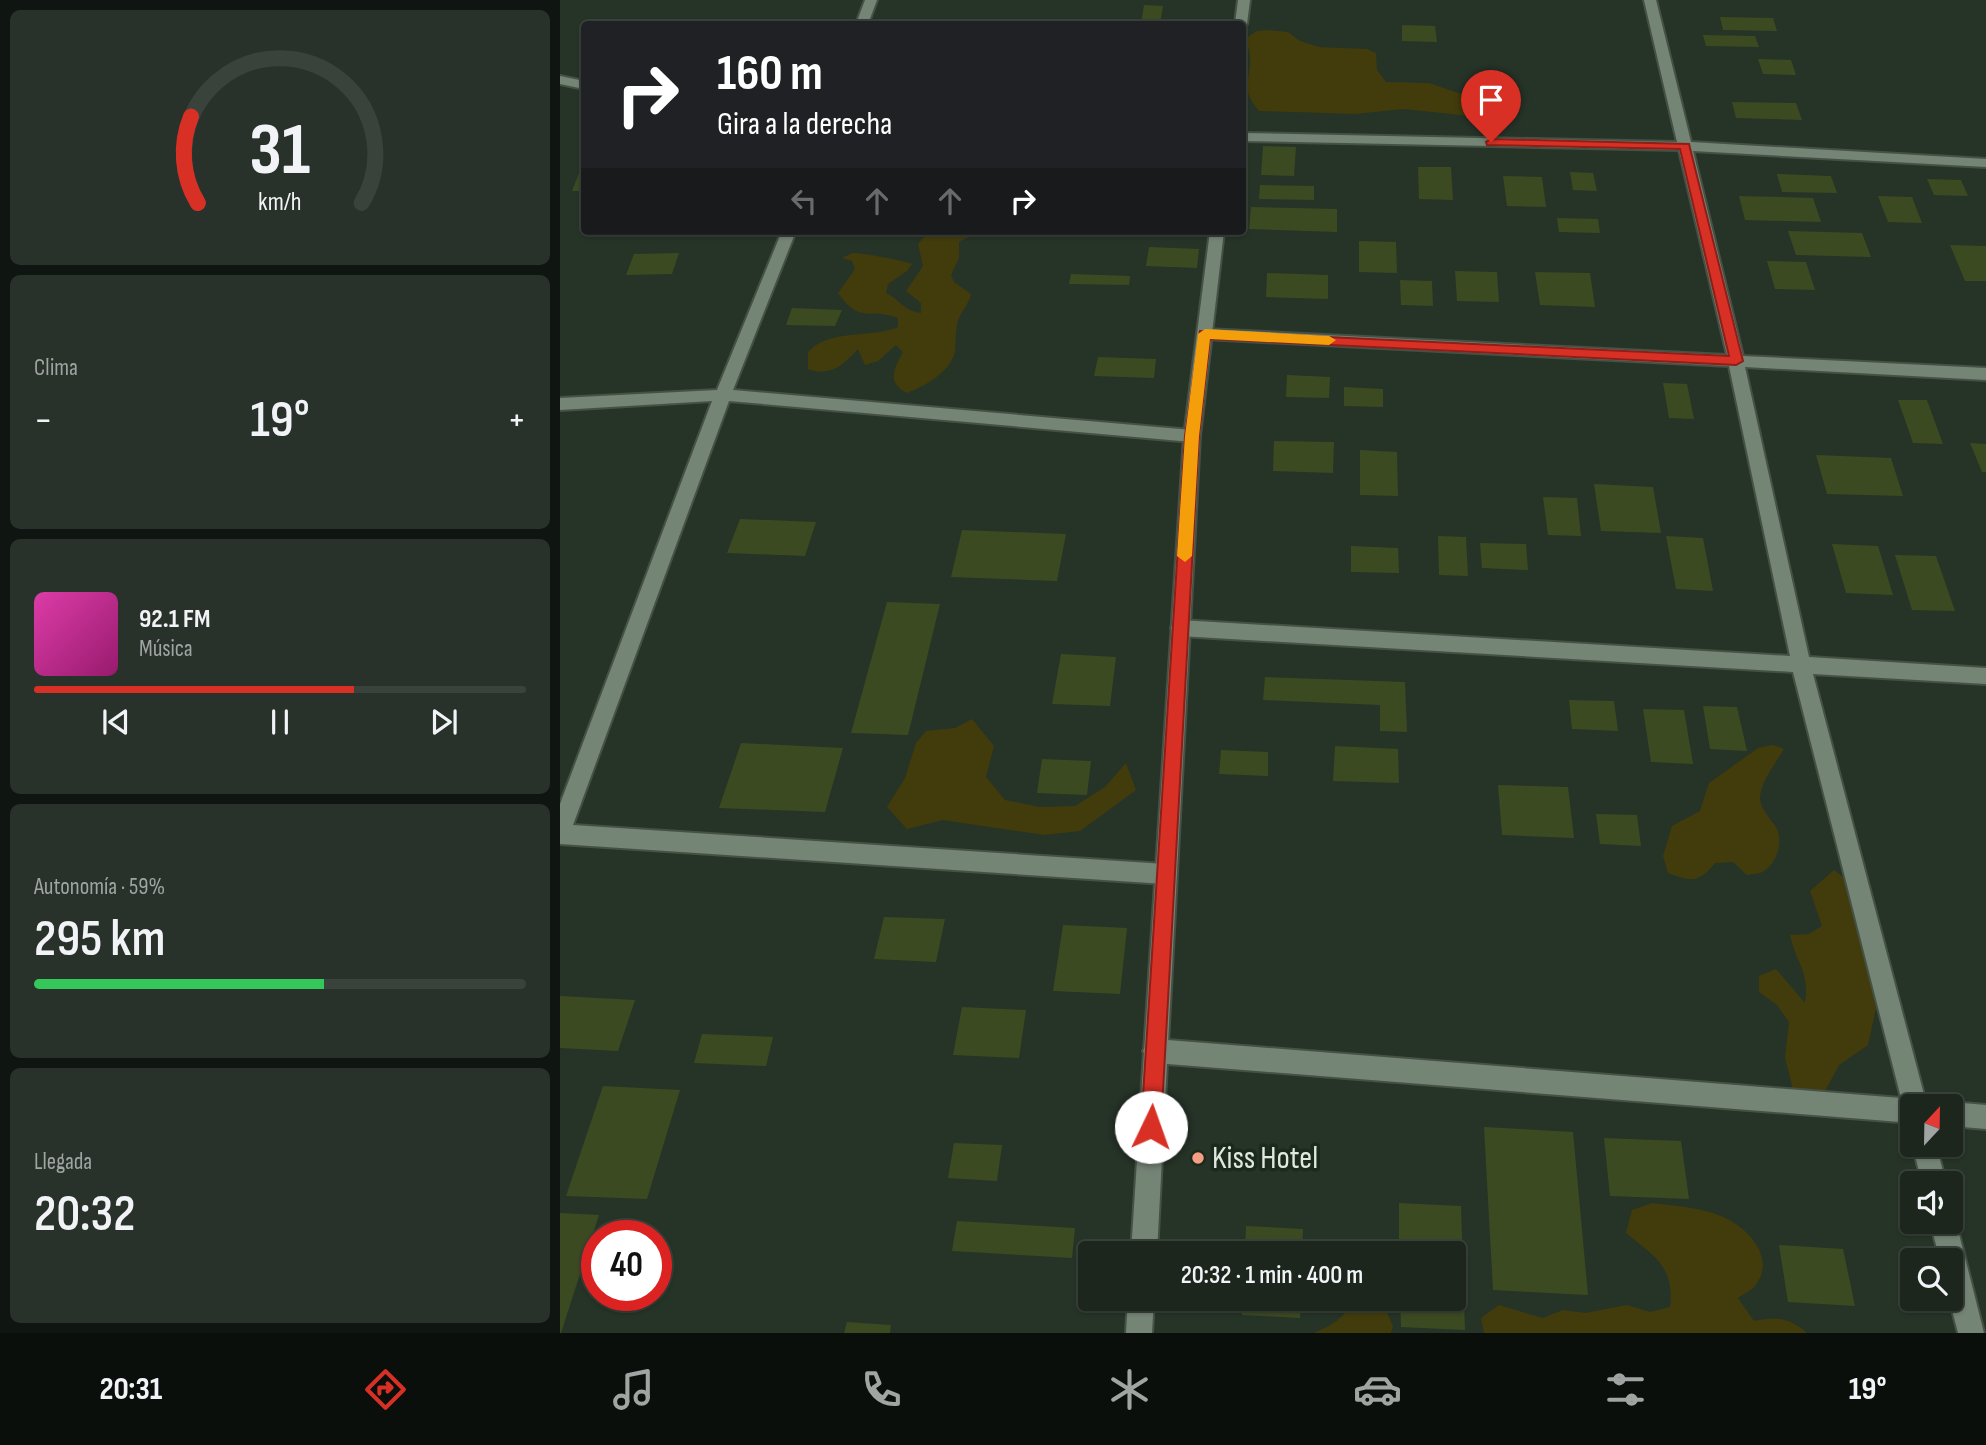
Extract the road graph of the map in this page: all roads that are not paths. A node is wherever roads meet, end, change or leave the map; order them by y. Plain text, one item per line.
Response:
1 (871, 0) edge
2 (1244, 0) edge
3 (1650, 0) edge
4 (863, 21) edge
5 (1241, 21) edge
6 (560, 80) edge
7 (581, 84) edge
8 (1246, 137) edge
9 (1685, 146) junction
10 (1986, 163) edge
11 (787, 235) edge
12 (1217, 235) edge
13 (1205, 334) junction
14 (1736, 361) junction
15 (1986, 374) edge
16 (723, 396) junction
17 (560, 404) edge
18 (1192, 436) junction
19 (1180, 628) junction
20 (1801, 665) junction
21 (1986, 676) edge
22 (560, 833) edge
23 (1165, 874) junction
24 (1155, 1051) junction
25 (1910, 1094) edge
26 (1900, 1107) edge
27 (1964, 1115) edge
28 (1986, 1116) edge
29 (1946, 1234) edge
30 (1144, 1241) edge
31 (1140, 1311) edge
32 (1139, 1333) edge
33 (1971, 1333) edge

1 - 4 street
2 - 5 street
3 - 9 street
6 - 7 street
8 - 9 street
9 - 10 street
9 - 14 street
11 - 16 street
12 - 13 street
13 - 14 street
13 - 18 street
14 - 15 street
14 - 20 street
16 - 17 street
16 - 18 street
16 - 22 street
18 - 19 street
19 - 20 street
19 - 23 street
20 - 21 street
20 - 25 street
22 - 23 street
23 - 24 street
24 - 26 street
24 - 30 street
27 - 28 street
29 - 33 street
31 - 32 street

